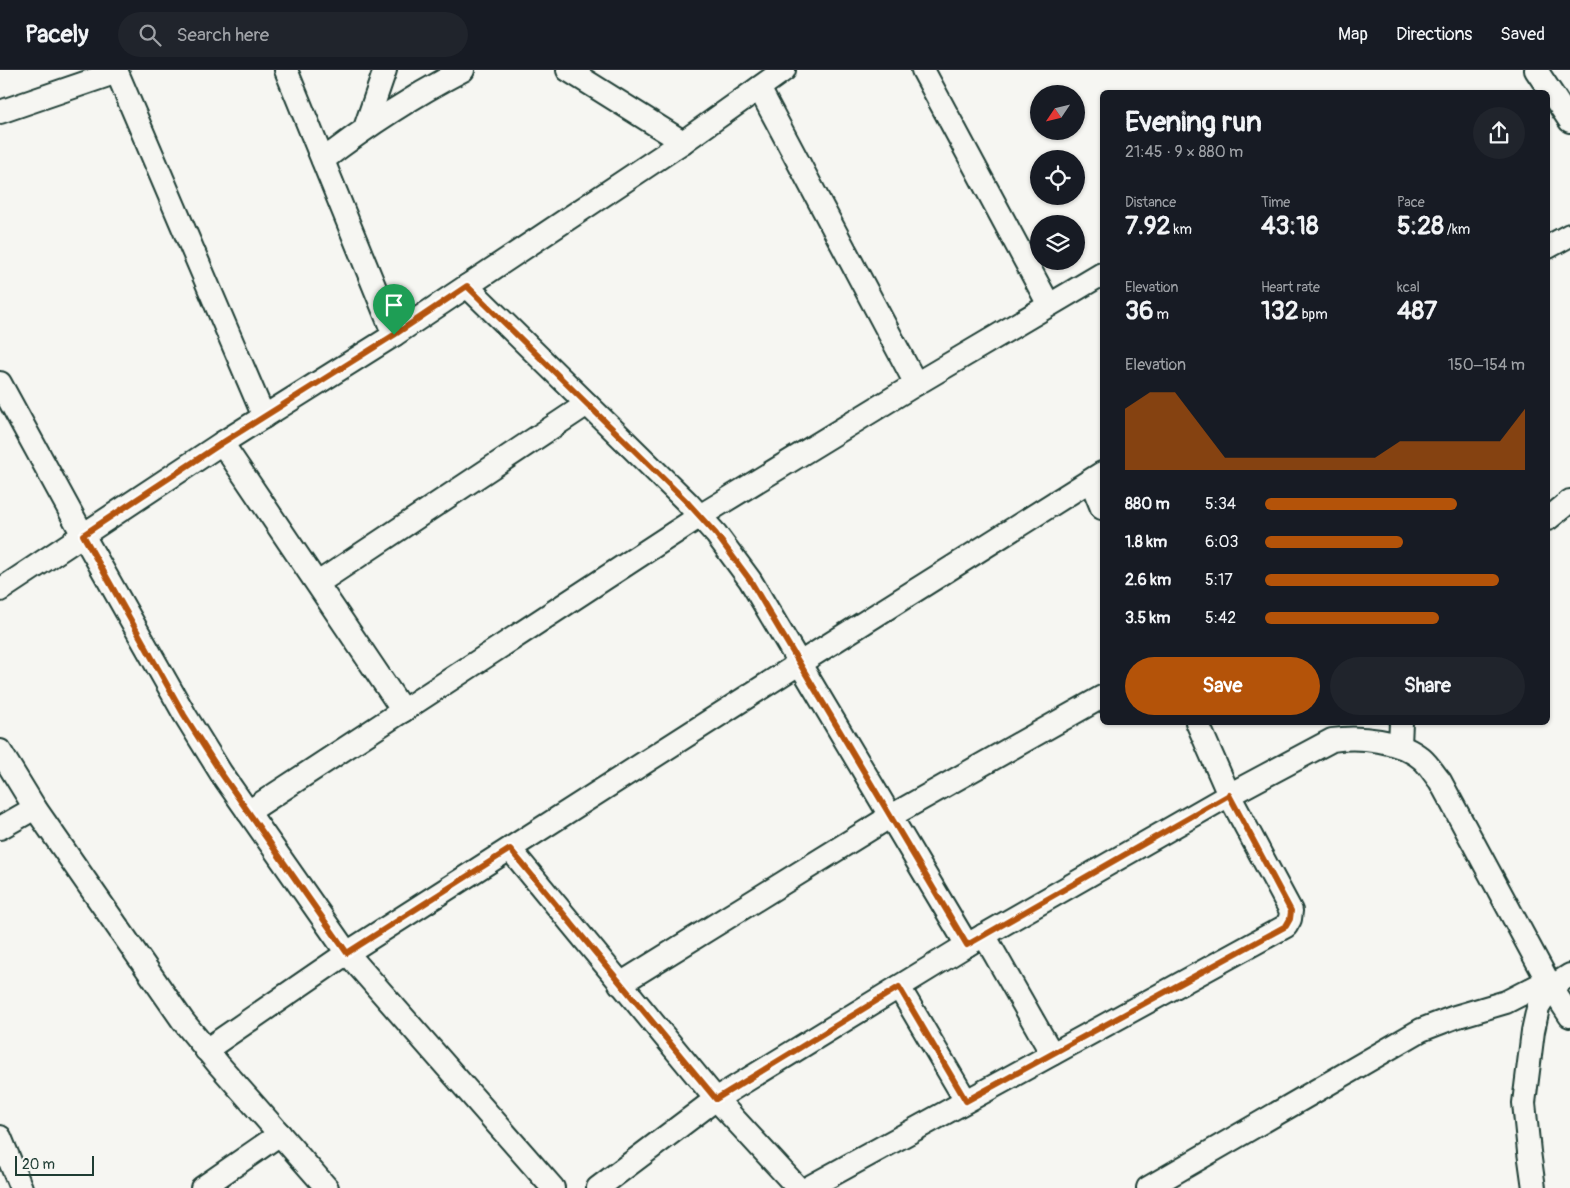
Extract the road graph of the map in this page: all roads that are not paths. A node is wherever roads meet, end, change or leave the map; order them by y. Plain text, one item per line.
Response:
1 (286, 70) edge
2 (385, 70) edge
3 (463, 70) edge
4 (568, 70) edge
5 (784, 70) edge
6 (923, 70) edge
7 (1536, 70) edge
8 (117, 71) edge
9 (759, 88) junction
10 (1549, 90) edge
11 (1550, 91) edge
12 (0, 112) edge
13 (1570, 121) edge
14 (365, 128) junction
15 (683, 142) junction
16 (323, 160) junction
17 (1570, 235) edge
18 (1550, 246) edge
19 (1100, 275) edge
20 (467, 286) junction
21 (1049, 305) junction
22 (394, 335) junction
23 (0, 383) edge
24 (916, 384) junction
25 (587, 404) junction
26 (264, 417) junction
27 (222, 443) junction
28 (1097, 477) edge
29 (1100, 496) edge
30 (1570, 501) edge
31 (700, 516) junction
32 (1550, 517) edge
33 (83, 535) junction
34 (318, 584) junction
35 (0, 590) edge
36 (800, 663) junction
37 (1100, 699) edge
38 (403, 711) junction
39 (1198, 725) edge
40 (1401, 725) edge
41 (1400, 745) junction
42 (0, 751) edge
43 (1229, 795) junction
44 (35, 808) junction
45 (248, 812) junction
46 (891, 816) junction
47 (0, 828) edge
48 (510, 849) junction
49 (976, 940) junction
50 (347, 953) junction
51 (1570, 975) edge
52 (620, 984) junction
53 (1549, 984) junction
54 (899, 987) junction
55 (1570, 1016) edge
56 (206, 1050) junction
57 (1052, 1054) junction
58 (716, 1099) junction
59 (966, 1101) junction
60 (280, 1134) junction
61 (0, 1137) edge
62 (20, 1188) edge
63 (202, 1188) edge
64 (327, 1188) edge
65 (552, 1188) edge
66 (598, 1188) edge
67 (798, 1188) edge
68 (808, 1188) edge
69 (1148, 1188) edge
70 (1534, 1188) edge

1 - 16 street
2 - 14 street
3 - 14 street
4 - 15 street
5 - 9 street
6 - 21 street
7 - 10 street
8 - 12 street
8 - 26 street
9 - 15 street
9 - 24 street
11 - 13 street
14 - 16 street
15 - 20 street
16 - 22 street
17 - 18 street
19 - 21 street
20 - 22 street
20 - 25 street
21 - 24 street
22 - 26 street
23 - 33 street
24 - 31 street
25 - 31 street
25 - 34 street
26 - 27 street
27 - 33 street
27 - 34 street
28 - 29 street
28 - 36 street
30 - 32 street
31 - 36 street
31 - 38 street
33 - 35 street
33 - 45 street
34 - 38 street
36 - 46 street
36 - 48 street
37 - 46 street
38 - 45 street
39 - 43 street
40 - 41 street
41 - 43 street
41 - 53 street
42 - 44 street
43 - 49 street
43 - 57 street
44 - 47 street
44 - 56 street
45 - 50 street
46 - 49 street
46 - 52 street
48 - 50 street
48 - 52 street
49 - 54 street
49 - 57 street
50 - 56 street
50 - 65 street
51 - 53 street
52 - 58 street
53 - 55 street
53 - 69 street
53 - 70 street
54 - 58 street
54 - 59 street
56 - 60 street
57 - 59 street
58 - 66 street
58 - 67 street
59 - 68 street
60 - 63 street
60 - 64 street
61 - 62 street

